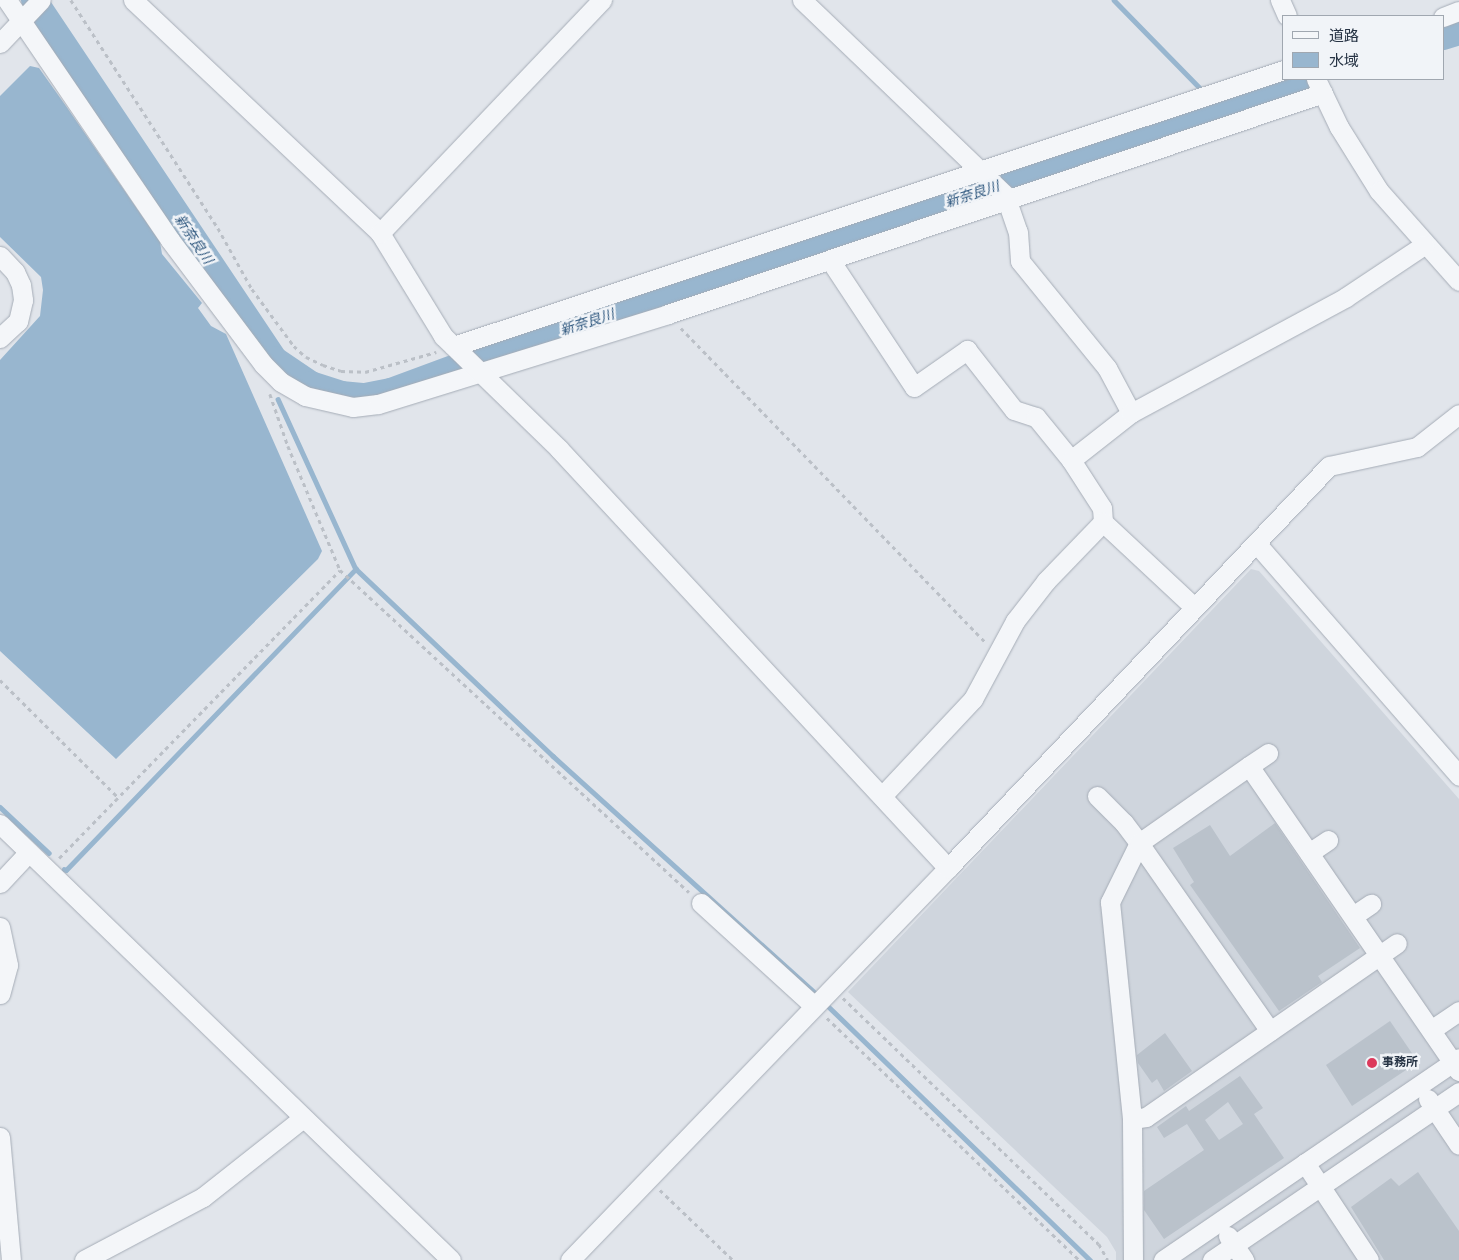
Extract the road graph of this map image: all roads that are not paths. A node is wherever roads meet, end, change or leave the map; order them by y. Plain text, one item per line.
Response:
1 (7, 0) edge
2 (41, 0) edge
3 (133, 0) edge
4 (602, 0) edge
5 (802, 0) edge
6 (1280, 0) edge
7 (1459, 11) edge
8 (1287, 15) edge
9 (1444, 17) edge
10 (23, 18) junction
11 (0, 43) edge
12 (1282, 70) edge
13 (1320, 87) edge
14 (982, 172) junction
15 (1006, 198) junction
16 (380, 233) junction
17 (1424, 245) junction
18 (0, 256) edge
19 (830, 260) junction
20 (1459, 282) edge
21 (0, 338) edge
22 (457, 349) junction
23 (479, 370) junction
24 (1132, 413) junction
25 (1459, 414) edge
26 (1071, 460) junction
27 (1103, 522) junction
28 (1256, 543) junction
29 (1194, 607) junction
30 (1268, 753) dead end
31 (1249, 766) junction
32 (1459, 776) edge
33 (882, 796) junction
34 (1097, 796) dead end
35 (0, 824) edge
36 (1328, 840) dead end
37 (1139, 843) junction
38 (28, 852) junction
39 (1309, 853) junction
40 (948, 868) junction
41 (0, 883) edge
42 (701, 903) road end
43 (1371, 904) dead end
44 (1353, 916) junction
45 (0, 927) edge
46 (1397, 943) dead end
47 (1380, 956) junction
48 (0, 994) edge
49 (813, 1005) junction
50 (1458, 1007) edge
51 (1431, 1030) junction
52 (1270, 1031) junction
53 (1457, 1064) edge
54 (1418, 1086) junction
55 (1459, 1092) edge
56 (1434, 1109) junction
57 (303, 1118) junction
58 (1132, 1119) junction
59 (0, 1137) edge
60 (1459, 1145) edge
61 (1305, 1163) junction
62 (1320, 1186) junction
63 (1219, 1222) junction
64 (1239, 1252) edge
65 (1366, 1259) edge
66 (11, 1260) edge
67 (84, 1260) edge
68 (451, 1260) edge
69 (570, 1260) edge
70 (1133, 1260) edge
71 (1163, 1260) edge
72 (1212, 1260) edge

1 - 10 street
2 - 10 street
3 - 16 street
4 - 16 street
5 - 14 street
6 - 8 street
7 - 9 street
10 - 11 street
10 - 23 street
12 - 14 street
13 - 15 street
13 - 17 street
14 - 15 street
14 - 22 street
15 - 19 street
15 - 24 street
16 - 22 street
17 - 20 street
17 - 24 street
18 - 21 street
19 - 23 street
19 - 26 street
22 - 23 street
23 - 33 street
24 - 26 street
25 - 28 street
26 - 27 street
27 - 29 street
27 - 33 street
28 - 29 street
28 - 32 street
29 - 40 street
30 - 31 street
31 - 37 street
31 - 39 street
33 - 40 street
34 - 37 street
35 - 38 street
36 - 39 street
37 - 52 street
37 - 58 street
38 - 41 street
38 - 57 street
39 - 44 street
40 - 49 street
42 - 49 street
43 - 44 street
44 - 47 street
45 - 48 street
46 - 47 street
47 - 51 street
47 - 52 street
49 - 69 street
50 - 51 street
51 - 53 street
52 - 58 street
53 - 54 street
54 - 56 street
54 - 61 street
55 - 56 street
56 - 60 street
56 - 62 street
57 - 67 street
57 - 68 street
58 - 70 street
59 - 66 street
61 - 62 street
61 - 63 street
62 - 64 street
62 - 65 street
63 - 64 street
63 - 71 street
64 - 72 street

